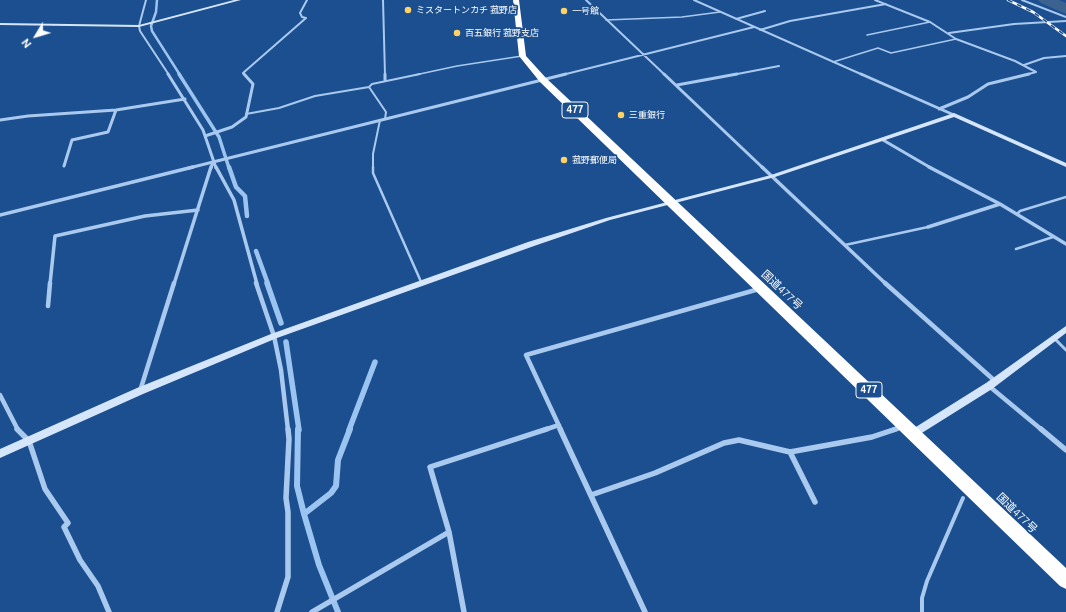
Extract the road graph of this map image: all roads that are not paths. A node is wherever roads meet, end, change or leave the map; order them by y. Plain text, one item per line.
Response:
1 (146, 0) edge
2 (238, 0) edge
3 (307, 0) edge
4 (383, 0) edge
5 (516, 0) edge
6 (586, 0) edge
7 (694, 0) edge
8 (875, 0) edge
9 (1022, 0) edge
10 (886, 4) junction
11 (765, 11) dead end
12 (720, 12) junction
13 (1066, 18) edge
14 (735, 19) junction
15 (606, 20) junction
16 (1066, 21) edge
17 (930, 22) junction
18 (0, 24) edge
19 (139, 26) junction
20 (754, 27) junction
21 (759, 30) junction
22 (949, 33) junction
23 (867, 35) dead end
24 (956, 39) junction
25 (644, 55) junction
26 (523, 56) junction
27 (1066, 56) edge
28 (833, 62) junction
29 (1024, 65) junction
30 (779, 66) dead end
31 (385, 80) junction
32 (544, 80) junction
33 (677, 85) junction
34 (369, 87) junction
35 (185, 99) junction
36 (939, 109) junction
37 (116, 110) junction
38 (246, 114) junction
39 (954, 114) junction
40 (385, 119) junction
41 (0, 120) edge
42 (380, 120) junction
43 (205, 136) junction
44 (883, 140) junction
45 (215, 162) junction
46 (1066, 165) edge
47 (64, 166) dead end
48 (773, 176) junction
49 (1066, 197) edge
50 (670, 202) junction
51 (1000, 204) junction
52 (198, 210) junction
53 (1017, 214) junction
54 (0, 215) edge
55 (928, 227) joint
56 (1053, 237) junction
57 (1066, 244) edge
58 (845, 245) junction
59 (1016, 249) dead end
60 (422, 284) junction
61 (760, 288) junction
62 (48, 306) dead end
63 (1066, 329) edge
64 (274, 336) junction
65 (1055, 339) junction
66 (1066, 350) edge
67 (992, 384) junction
68 (140, 391) junction
69 (0, 396) edge
70 (559, 425) junction
71 (910, 429) junction
72 (29, 441) junction
73 (1066, 450) edge
74 (790, 452) junction
75 (0, 454) edge
76 (591, 495) junction
77 (963, 498) dead end
78 (815, 502) dead end
79 (449, 532) junction
80 (1066, 580) edge
81 (109, 612) edge
82 (277, 612) edge
83 (312, 612) edge
84 (464, 612) edge
85 (645, 612) edge
86 (922, 612) edge

1 - 19 street
2 - 19 street
3 - 38 street
4 - 31 street
5 - 26 highway
6 - 15 street
7 - 12 street
8 - 10 street
9 - 13 street
10 - 17 street
10 - 21 street
11 - 14 street
12 - 14 street
12 - 15 lane
14 - 20 street
15 - 25 street
16 - 22 street
17 - 22 street
17 - 23 lane
18 - 19 street
19 - 35 street
20 - 21 street
20 - 25 street
21 - 28 street
22 - 24 street
24 - 28 lane
24 - 29 street
25 - 32 street
25 - 33 street
26 - 31 lane
26 - 32 highway, 国道477号 / 477
27 - 29 street
28 - 36 street
29 - 36 street
30 - 33 street
31 - 34 lane
32 - 40 street
32 - 50 highway, 国道477号 / 477
33 - 48 street
34 - 38 lane
34 - 40 lane
35 - 37 street
35 - 43 street
36 - 39 street
37 - 41 street
37 - 47 street
38 - 43 street
39 - 44 street
39 - 46 street
40 - 42 street
42 - 45 street
42 - 60 lane
43 - 45 street
44 - 48 street
44 - 51 street
45 - 52 street
45 - 54 street
45 - 64 street
48 - 50 street
48 - 58 street
49 - 53 lane
50 - 60 street
50 - 61 highway, 国道477号 / 477
51 - 53 street
51 - 55 street
52 - 62 street
52 - 68 street
53 - 56 street
55 - 58 lane
56 - 57 street
56 - 59 lane
58 - 67 street
60 - 64 street
61 - 70 street
61 - 71 highway, 国道477号 / 477
63 - 65 street
64 - 68 street
64 - 82 street
65 - 66 lane
65 - 67 street
67 - 71 street
67 - 73 street
68 - 72 street
69 - 72 street
70 - 76 street
70 - 79 street
71 - 74 street
71 - 80 highway, 国道477号 / 477
72 - 75 street
72 - 81 street
74 - 76 street
74 - 78 street
76 - 85 street
77 - 86 lane
79 - 83 street
79 - 84 street

